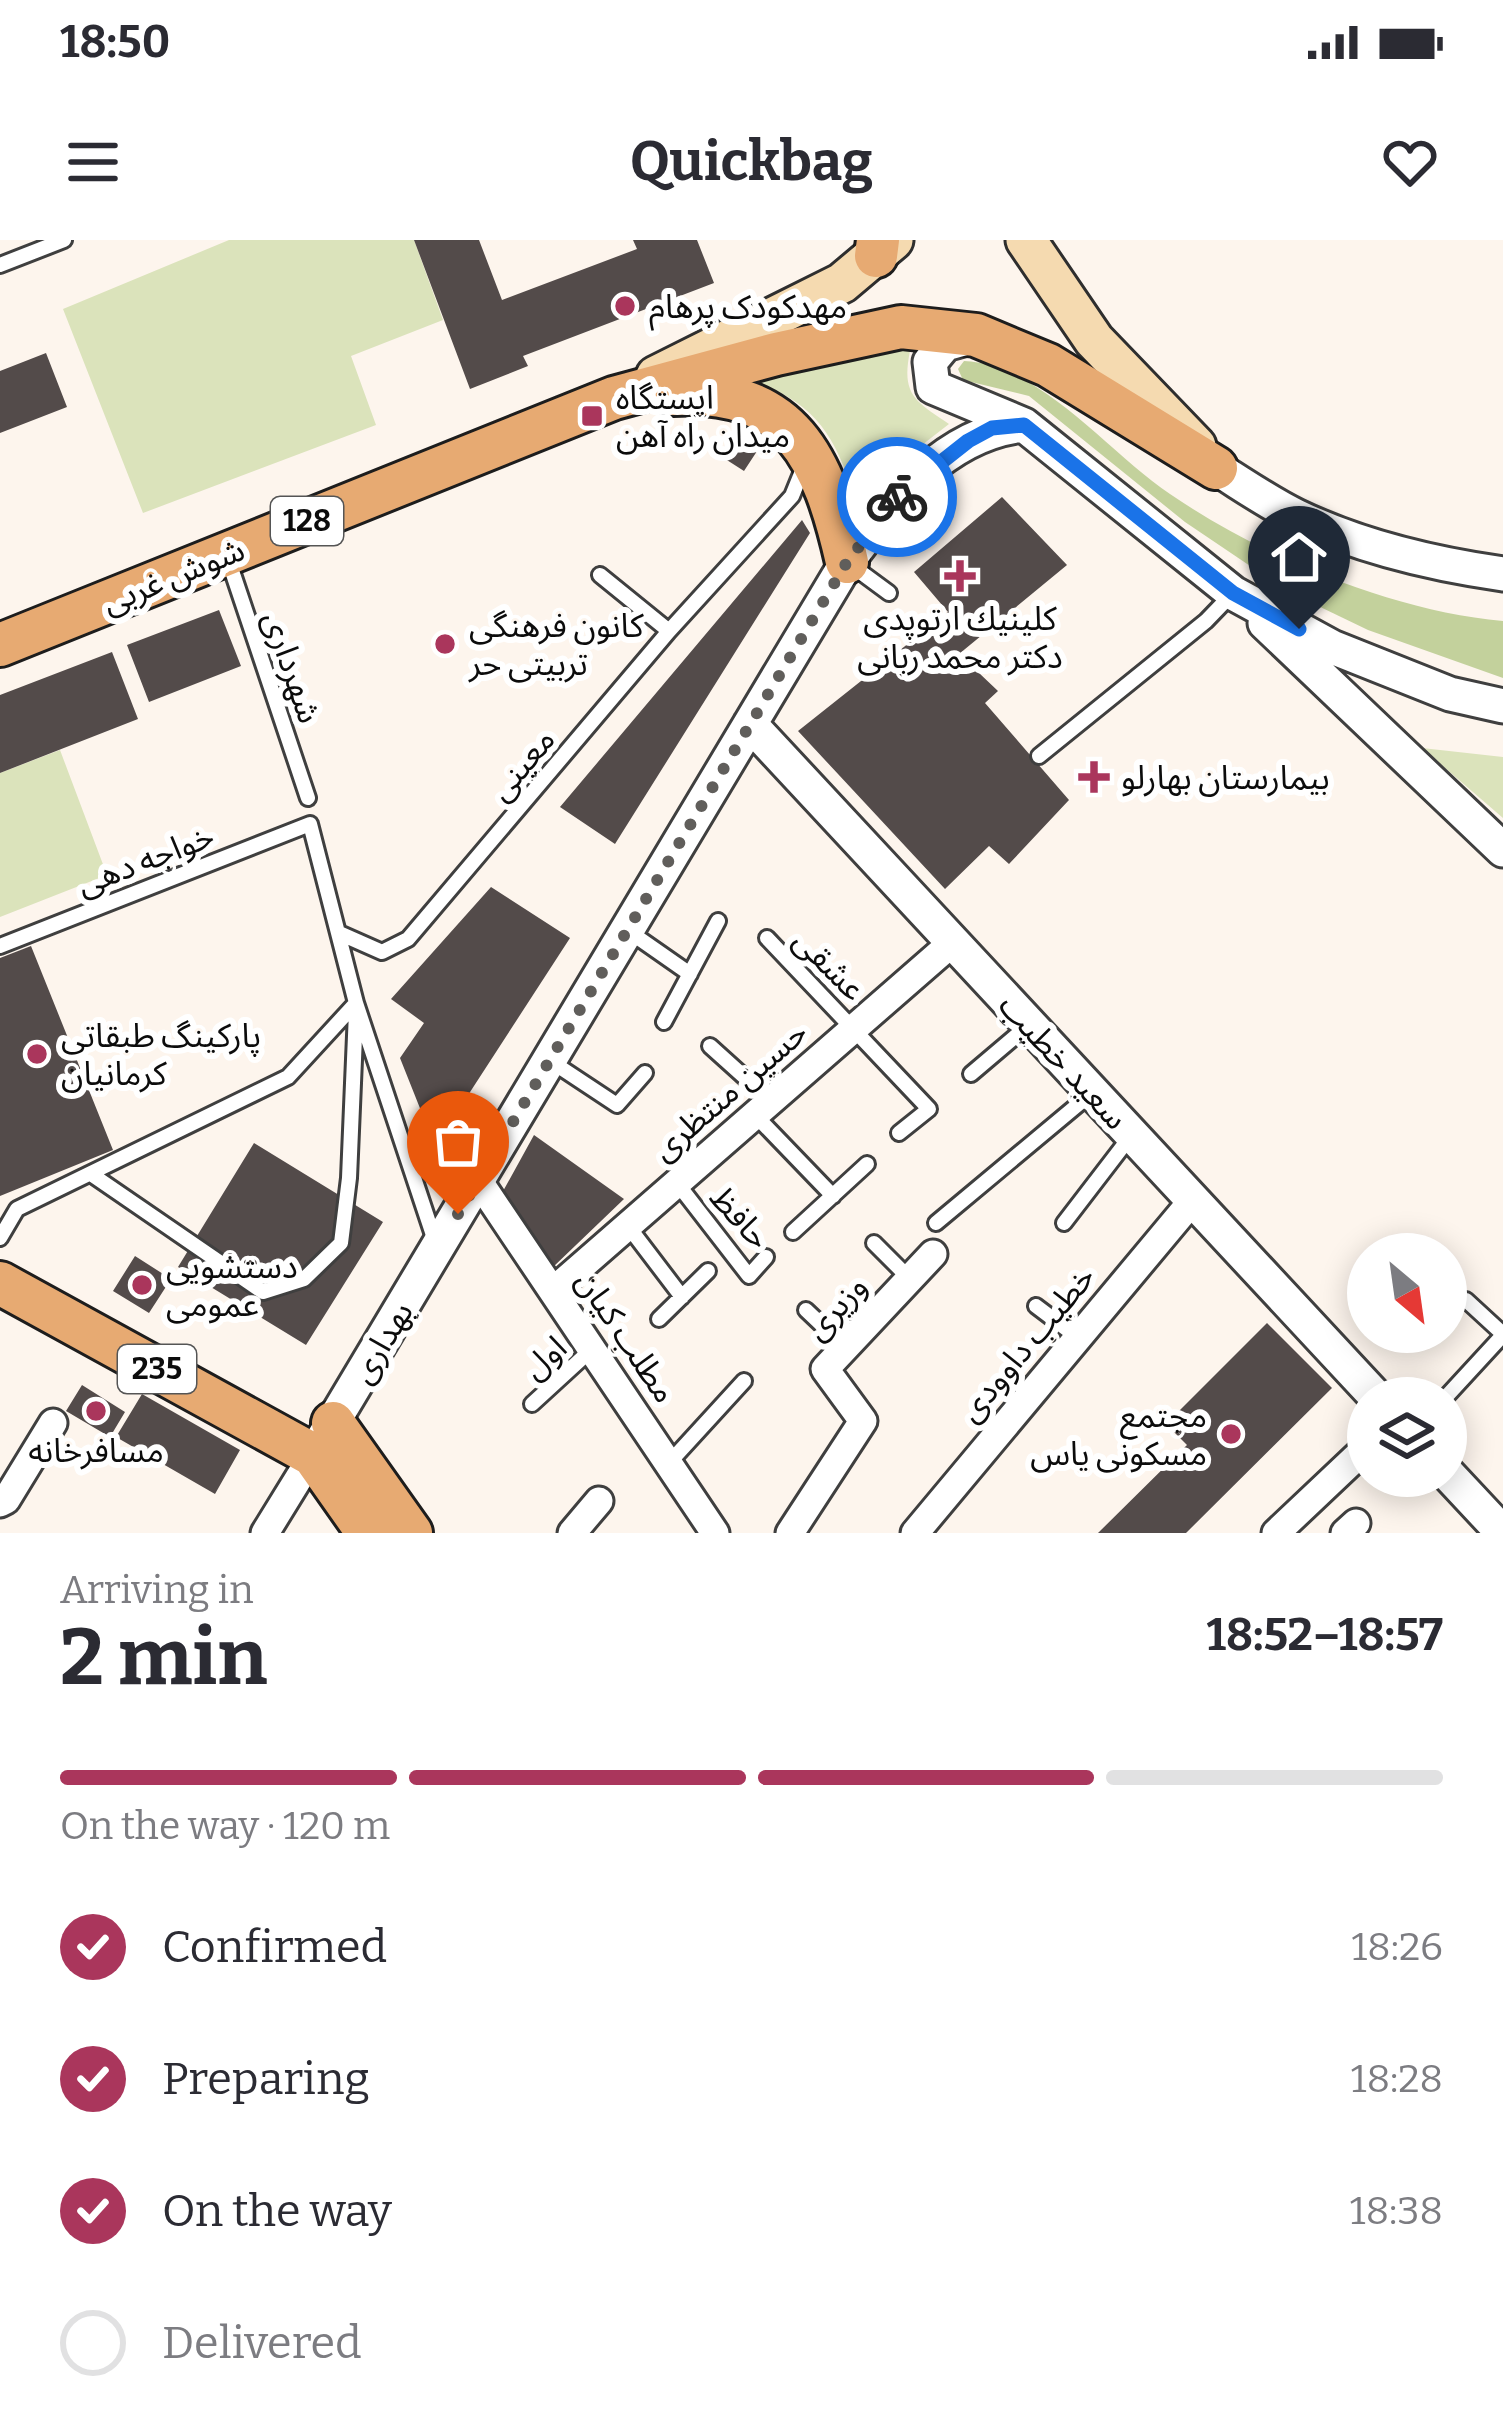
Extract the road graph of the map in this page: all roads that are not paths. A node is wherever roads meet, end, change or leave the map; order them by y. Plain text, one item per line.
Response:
1 (64, 240) edge
2 (1025, 240) edge
3 (882, 245) edge
4 (0, 265) edge
5 (976, 335) junction
6 (614, 398) junction
7 (1024, 425) junction
8 (810, 453) junction
9 (1216, 468) junction
10 (226, 554) junction
11 (847, 562) junction
12 (1503, 574) edge
13 (600, 575) dead end
14 (890, 592) dead end
15 (1233, 593) junction
16 (669, 632) junction
17 (0, 645) edge
18 (1503, 706) edge
19 (750, 724) junction
20 (1039, 756) dead end
21 (308, 798) dead end
22 (1503, 850) edge
23 (718, 921) dead end
24 (627, 930) junction
25 (339, 933) junction
26 (767, 938) dead end
27 (953, 942) junction
28 (0, 946) edge
29 (690, 974) junction
30 (356, 1003) junction
31 (664, 1022) dead end
32 (1030, 1024) junction
33 (855, 1027) junction
34 (710, 1046) dead end
35 (549, 1060) junction
36 (645, 1073) dead end
37 (971, 1074) dead end
38 (1093, 1092) junction
39 (763, 1108) junction
40 (899, 1133) dead end
41 (1132, 1134) junction
42 (867, 1164) dead end
43 (91, 1174) junction
44 (478, 1180) junction
45 (677, 1184) junction
46 (832, 1196) junction
47 (1193, 1200) junction
48 (936, 1223) dead end
49 (1064, 1223) dead end
50 (628, 1226) junction
51 (793, 1232) dead end
52 (0, 1238) edge
53 (874, 1243) dead end
54 (438, 1247) junction
55 (933, 1254) dead end
56 (766, 1257) dead end
57 (708, 1271) dead end
58 (910, 1279) junction
59 (0, 1283) edge
60 (553, 1291) junction
61 (682, 1297) junction
62 (1467, 1301) edge
63 (1036, 1306) dead end
64 (806, 1310) dead end
65 (659, 1319) dead end
66 (1503, 1335) edge
67 (1077, 1337) junction
68 (846, 1348) junction
69 (592, 1349) junction
70 (1357, 1377) edge
71 (1464, 1377) edge
72 (744, 1381) dead end
73 (532, 1404) dead end
74 (53, 1423) dead end
75 (323, 1439) junction
76 (669, 1463) junction
77 (1347, 1473) edge
78 (1467, 1496) edge
79 (599, 1501) dead end
80 (0, 1502) edge
81 (1308, 1523) edge
82 (1499, 1532) edge
83 (265, 1533) edge
84 (368, 1533) edge
85 (410, 1533) edge
86 (572, 1533) edge
87 (715, 1533) edge
88 (790, 1533) edge
89 (915, 1533) edge
90 (1276, 1533) edge

1 - 4 lane
2 - 9 main road
3 - 6 main road
5 - 6 main road, 128
5 - 7 street
5 - 9 main road, 128
6 - 8 main road
6 - 10 main road, شوش غربی / 128
7 - 11 street, بهداری
7 - 15 street
8 - 11 main road
8 - 16 lane, معینی
9 - 12 street
10 - 17 main road, شوش غربی / 128
10 - 21 lane, شهرداری
11 - 14 lane
11 - 19 street, بهداری
13 - 16 lane
15 - 18 street
15 - 20 lane
15 - 22 street
16 - 25 lane, معینی
19 - 24 street, بهداری
19 - 27 street, سعید خطیب
23 - 29 lane
24 - 29 lane
24 - 35 street, بهداری
25 - 28 lane, خواجه دهی
25 - 30 lane
26 - 33 lane, عشقی
27 - 32 street, سعید خطیب
27 - 33 street, حسین منتظری
29 - 31 lane
30 - 43 lane
30 - 43 lane
30 - 54 lane
32 - 37 lane
32 - 38 street, سعید خطیب
33 - 39 street, حسین منتظری
33 - 40 lane, عشقی
34 - 39 lane
35 - 36 lane
35 - 44 street, بهداری
38 - 41 street, سعید خطیب
38 - 48 lane
39 - 45 street, حسین منتظری
39 - 46 lane
41 - 47 street, سعید خطیب
41 - 49 lane
42 - 46 lane
43 - 52 lane
44 - 54 street, بهداری
44 - 60 street, مطلب کیان
45 - 50 street, حسین منتظری
45 - 56 lane, حافظ
46 - 51 lane
47 - 67 street, خطیب داوودی
47 - 70 street, سعید خطیب
50 - 60 street, حسین منتظری
50 - 61 lane
53 - 58 lane
54 - 75 street, بهداری
55 - 58 street, وزیری
57 - 61 lane
58 - 68 street, وزیری
59 - 75 main road, 235
60 - 69 street, مطلب کیان
61 - 65 lane
62 - 66 lane
63 - 67 lane
64 - 68 lane
66 - 71 lane
67 - 89 street, خطیب داوودی
68 - 88 street, وزیری
69 - 73 lane, اول
69 - 76 street, مطلب کیان
72 - 76 lane
74 - 80 street
75 - 83 street
75 - 84 main road, 235
75 - 85 main road, 235
76 - 87 street, مطلب کیان
77 - 81 street
78 - 82 street
79 - 86 street
81 - 90 street

